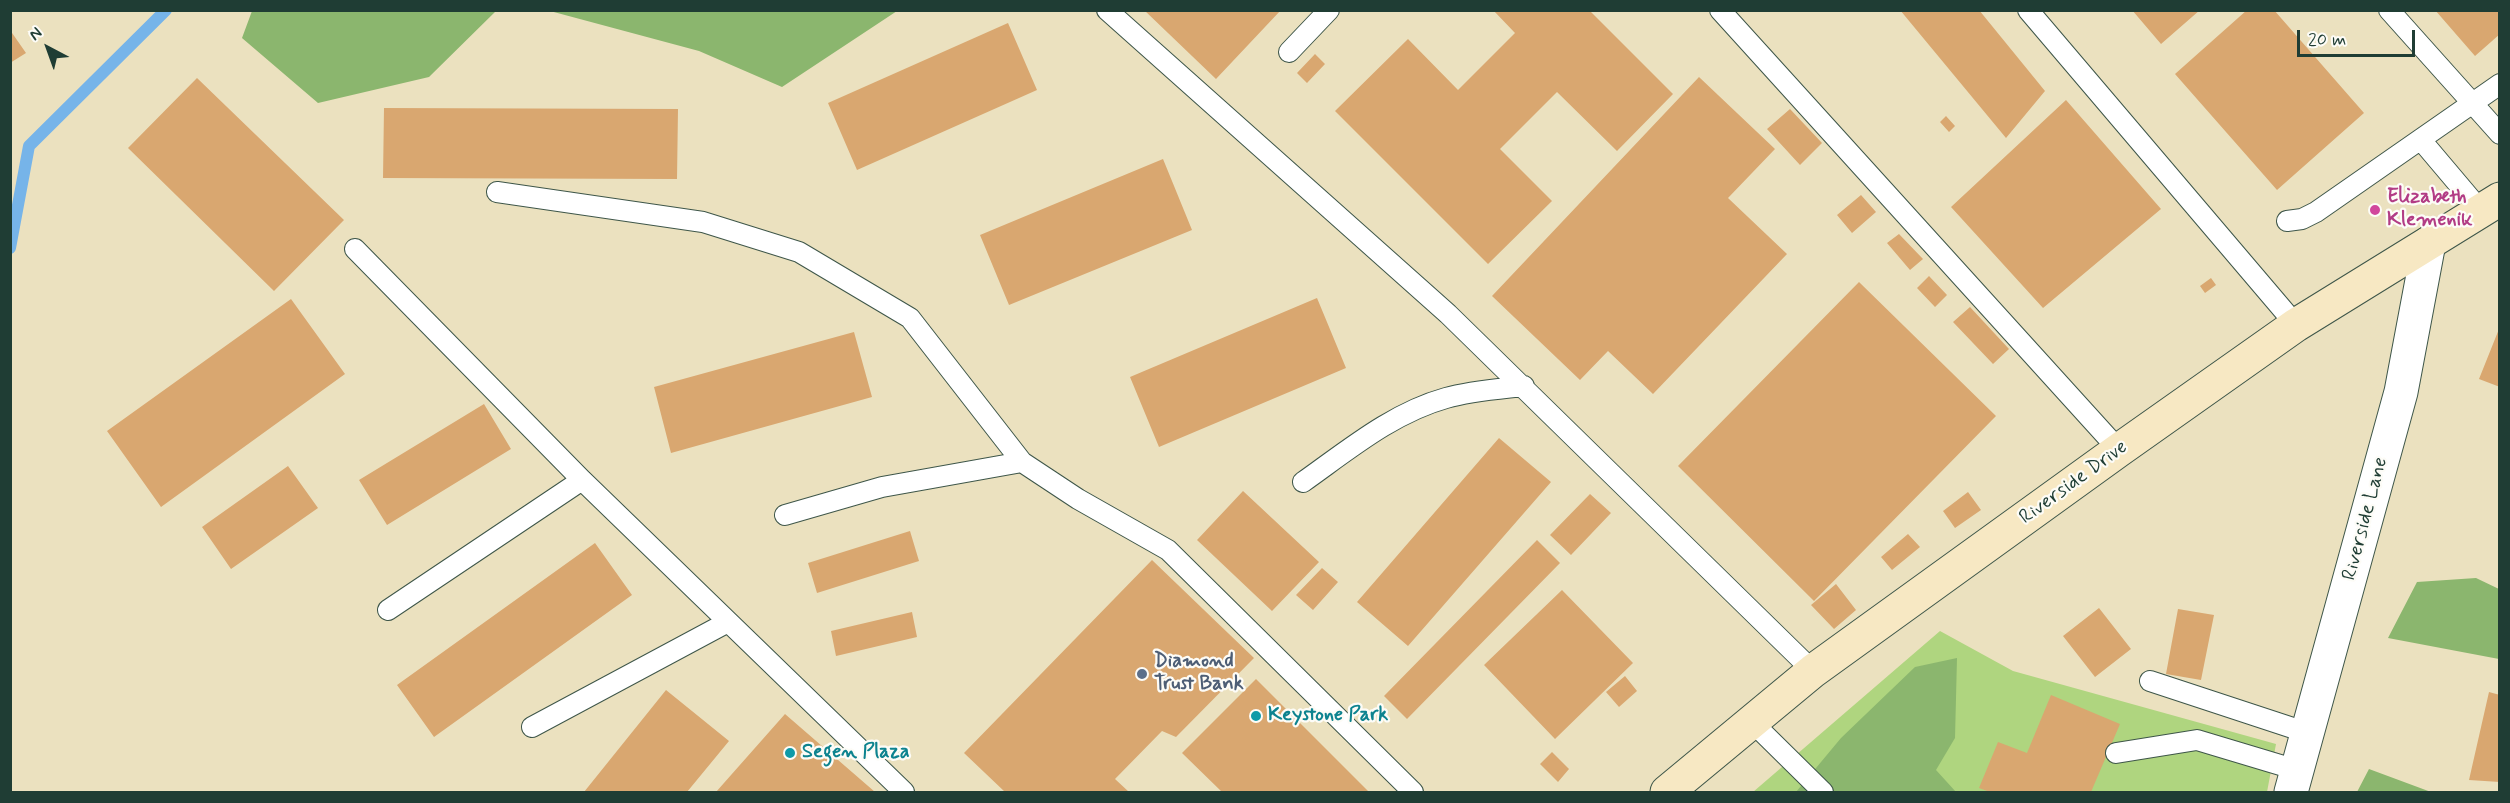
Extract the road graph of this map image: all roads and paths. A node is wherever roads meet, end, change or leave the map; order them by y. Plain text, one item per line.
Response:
1 (1107, 10) edge
2 (1329, 10) edge
3 (1720, 10) edge
4 (2028, 10) edge
5 (2389, 10) edge
6 (1289, 52) dead end
7 (2499, 84) edge
8 (2474, 103) junction
9 (2499, 134) edge
10 (2421, 140) junction
11 (497, 192) dead end
12 (2490, 205) edge
13 (2287, 221) dead end
14 (2429, 243) junction
15 (356, 249) dead end
16 (2296, 325) junction
17 (1524, 386) junction
18 (2119, 450) junction
19 (1022, 462) junction
20 (582, 480) junction
21 (1303, 482) dead end
22 (785, 515) dead end
23 (388, 610) dead end
24 (729, 622) junction
25 (1813, 671) junction
26 (2150, 681) dead end
27 (1752, 722) junction
28 (532, 728) dead end
29 (2308, 733) junction
30 (2116, 753) dead end
31 (2294, 781) edge
32 (904, 792) edge
33 (1413, 792) edge
34 (1667, 792) edge
35 (1823, 792) edge

1 - 17 lane
2 - 6 lane
3 - 18 lane
4 - 16 lane
5 - 8 lane
7 - 8 lane
8 - 9 lane
8 - 10 lane
10 - 12 lane
10 - 13 lane
11 - 19 lane
12 - 14 street, Riverside Drive
14 - 16 street, Riverside Drive
14 - 29 street, Riverside Lane
15 - 20 lane
16 - 18 street, Riverside Drive
17 - 21 lane
17 - 25 lane
18 - 25 street, Riverside Drive
19 - 22 lane
19 - 33 lane
20 - 23 lane
20 - 24 lane
24 - 28 lane
24 - 32 lane
25 - 27 street, Riverside Drive
26 - 29 lane
27 - 34 street, Riverside Drive
27 - 35 lane
29 - 31 street, Riverside Lane
30 - 31 lane

